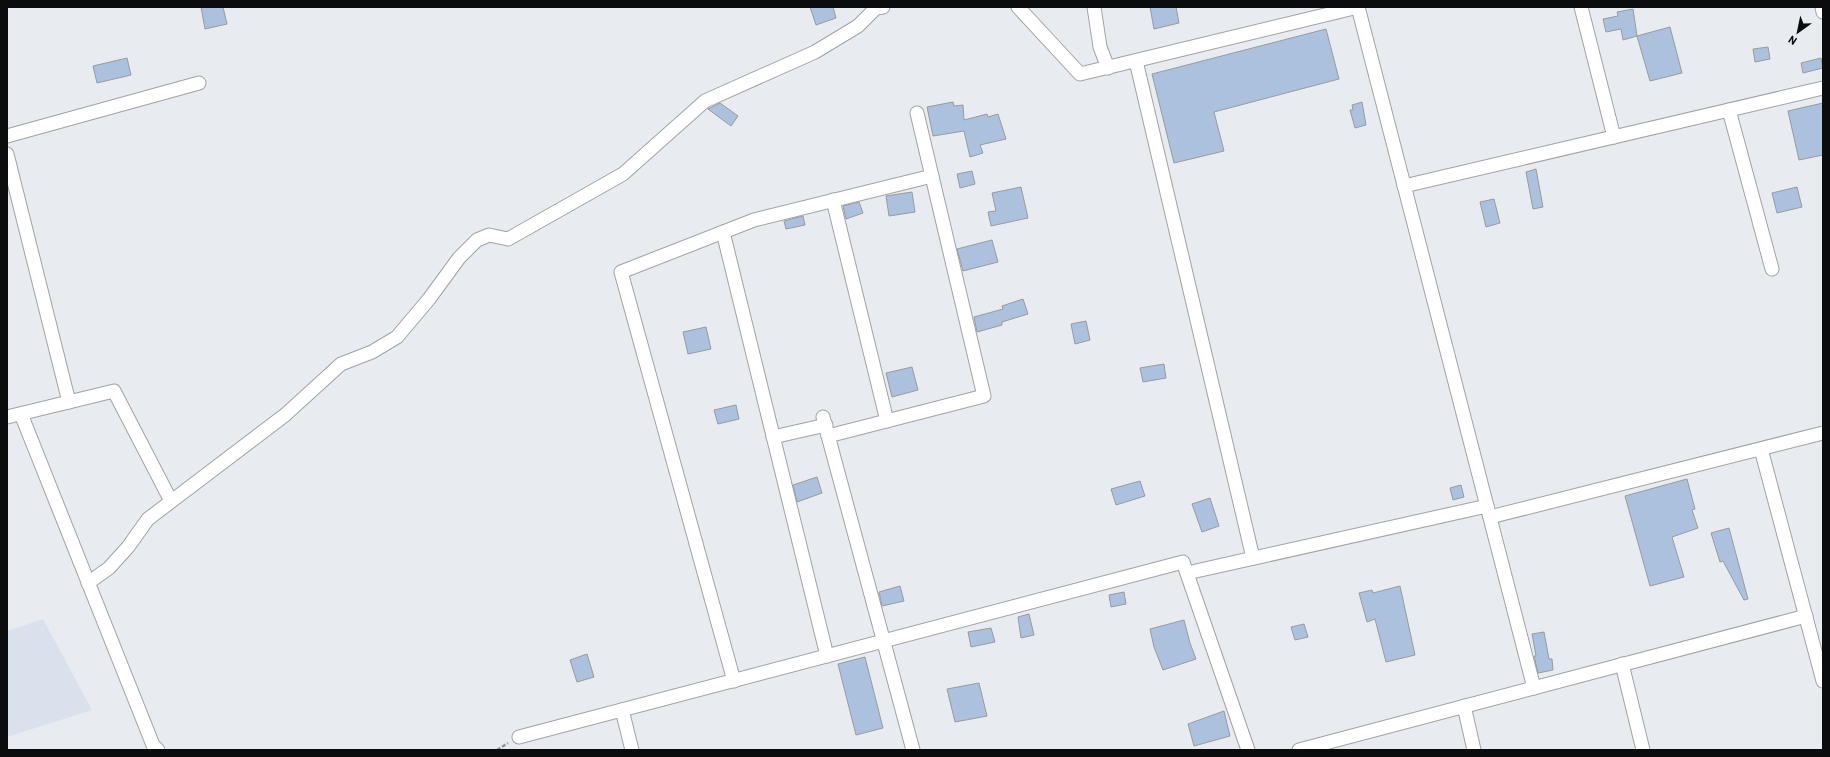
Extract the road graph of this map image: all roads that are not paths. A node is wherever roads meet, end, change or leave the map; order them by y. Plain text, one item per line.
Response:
1 (1018, 7) edge
2 (1094, 7) edge
3 (1358, 7) edge
4 (1581, 7) edge
5 (1822, 7) edge
6 (878, 8) edge
7 (1823, 12) edge
8 (1136, 61) junction
9 (1108, 68) junction
10 (198, 83) dead end
11 (1823, 88) edge
12 (1729, 110) junction
13 (917, 113) dead end
14 (7, 136) edge
15 (1614, 137) junction
16 (7, 154) edge
17 (932, 176) junction
18 (1404, 186) junction
19 (833, 200) junction
20 (722, 232) junction
21 (1772, 269) dead end
22 (69, 402) junction
23 (20, 414) junction
24 (7, 417) edge
25 (887, 421) junction
26 (826, 426) junction
27 (1823, 434) edge
28 (773, 437) junction
29 (1761, 449) junction
30 (171, 501) junction
31 (1489, 512) junction
32 (1254, 558) junction
33 (1187, 573) junction
34 (88, 583) junction
35 (1806, 616) junction
36 (884, 641) junction
37 (826, 656) junction
38 (1622, 664) junction
39 (734, 680) junction
40 (1823, 681) edge
41 (1534, 688) junction
42 (1464, 706) junction
43 (622, 710) junction
44 (519, 737) dead end
45 (158, 750) edge
46 (632, 750) edge
47 (913, 750) edge
48 (1248, 750) edge
49 (1298, 750) edge
50 (1474, 750) edge
51 (1643, 750) edge

1 - 9 street
2 - 9 street
3 - 8 street
3 - 18 street
4 - 15 street
5 - 7 street
6 - 30 street
8 - 9 street
8 - 32 street
10 - 14 street
11 - 12 street
12 - 15 street
12 - 21 street
13 - 17 street
15 - 18 street
16 - 22 street
17 - 19 street
17 - 25 street
18 - 31 street
19 - 20 street
19 - 25 street
20 - 28 street
20 - 39 street
22 - 23 street
22 - 30 street
23 - 24 street
23 - 34 street
25 - 26 street
26 - 28 street
26 - 36 street
27 - 29 street
28 - 37 street
29 - 31 street
29 - 35 street
30 - 34 street
31 - 32 street
31 - 41 street
32 - 33 street
33 - 36 street
33 - 48 street
34 - 45 street
35 - 38 street
35 - 40 street
36 - 37 street
36 - 47 street
37 - 39 street
38 - 41 street
38 - 51 street
39 - 43 street
41 - 42 street
42 - 49 street
42 - 50 street
43 - 44 street
43 - 46 street

